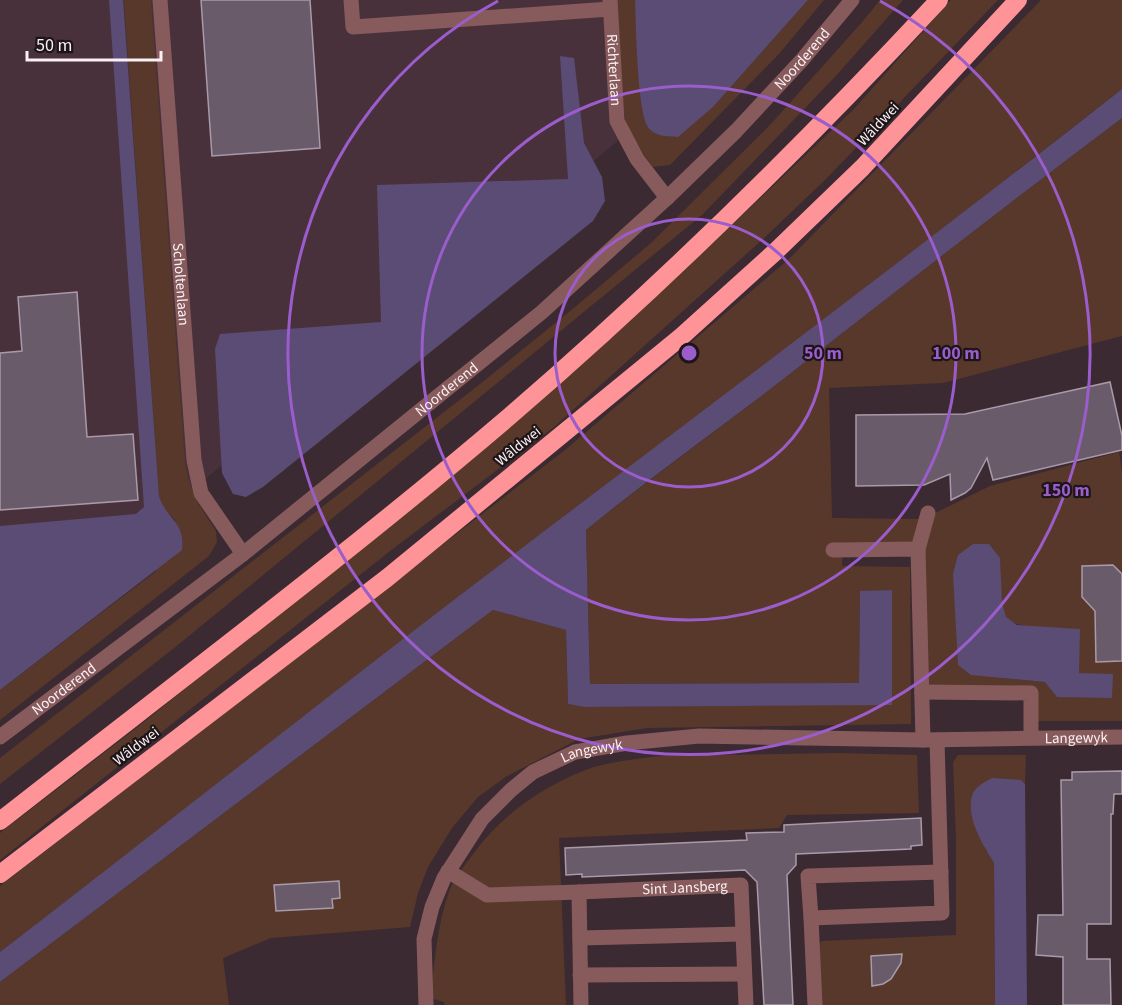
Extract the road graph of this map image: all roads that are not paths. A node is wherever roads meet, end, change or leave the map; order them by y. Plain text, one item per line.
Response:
1 (160, 0) edge
2 (351, 0) edge
3 (852, 0) edge
4 (939, 0) edge
5 (1018, 0) edge
6 (610, 5) edge
7 (667, 198) junction
8 (928, 513) dead end
9 (918, 549) junction
10 (833, 550) dead end
11 (243, 554) junction
12 (922, 692) junction
13 (0, 737) edge
14 (1032, 737) junction
15 (1122, 737) edge
16 (930, 740) junction
17 (0, 821) edge
18 (448, 871) junction
19 (941, 872) junction
20 (0, 874) edge
21 (579, 892) junction
22 (810, 918) junction
23 (742, 934) junction
24 (579, 938) junction
25 (744, 974) junction
26 (580, 975) junction
27 (426, 1005) edge
28 (581, 1005) edge
29 (746, 1005) edge
30 (815, 1005) edge

1 - 11 street, Scholtenlaan
2 - 6 street
3 - 7 street, Noorderend
4 - 17 highway, Wâldwei
5 - 20 highway, Wâldwei
6 - 7 street, Richterlaan
7 - 11 street, Noorderend
8 - 9 street
9 - 10 street
9 - 12 street
11 - 13 street, Noorderend
12 - 14 street
12 - 16 street
14 - 15 street, Langewyk
14 - 16 street, Langewyk
16 - 18 street, Langewyk
16 - 19 street
18 - 21 street, Sint Jansberg
18 - 27 street, Langewyk
19 - 22 street
19 - 22 street
21 - 23 street, Sint Jansberg
21 - 24 street
22 - 30 street
23 - 24 street
23 - 25 street, Sint Jansberg
24 - 26 street
25 - 26 street
25 - 29 street, Sint Jansberg
26 - 28 street

